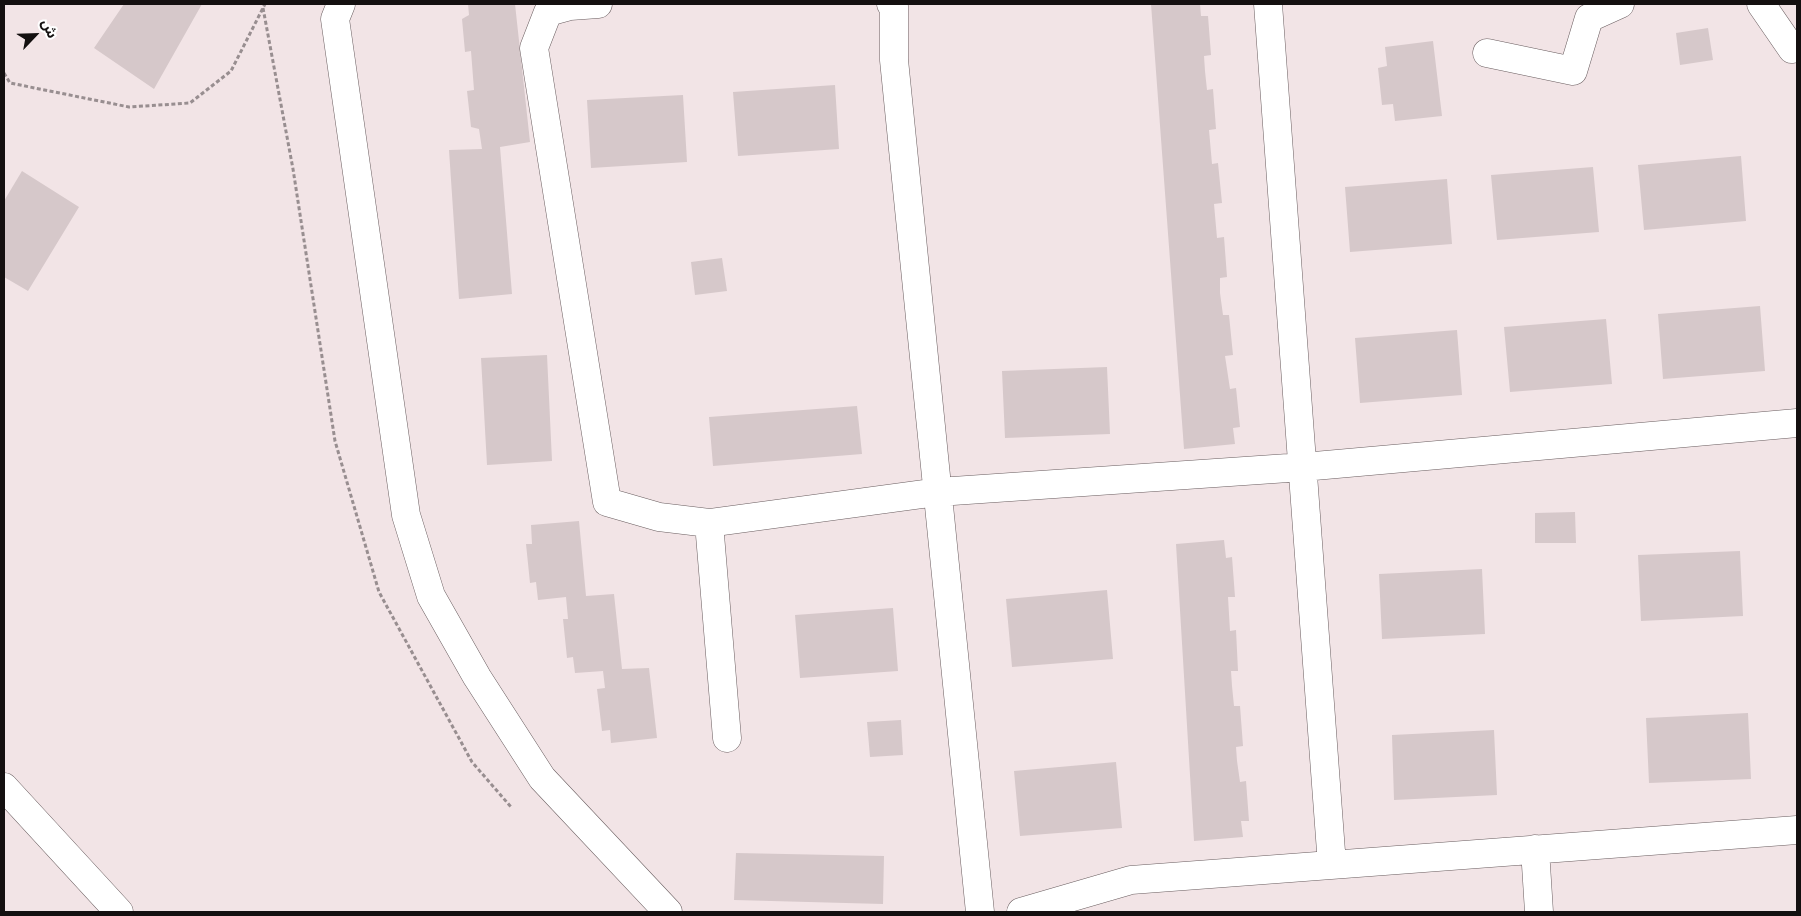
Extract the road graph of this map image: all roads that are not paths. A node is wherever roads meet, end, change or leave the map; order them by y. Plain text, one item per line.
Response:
1 (340, 4) edge
2 (598, 4) edge
3 (891, 4) edge
4 (1268, 4) edge
5 (1620, 4) edge
6 (1760, 4) edge
7 (1797, 48) edge
8 (1487, 53) dead end
9 (1797, 423) edge
10 (1303, 467) junction
11 (938, 492) junction
12 (710, 522) junction
13 (727, 738) dead end
14 (4, 787) edge
15 (1797, 830) edge
16 (1535, 849) junction
17 (1332, 865) junction
18 (118, 912) edge
19 (668, 912) edge
20 (980, 912) edge
21 (1021, 912) edge
22 (1539, 912) edge

1 - 19 street
2 - 12 street
3 - 11 street
4 - 10 street
5 - 8 street
6 - 7 street
9 - 10 street
10 - 11 street
10 - 17 street
11 - 12 street
11 - 20 street
12 - 13 street
14 - 18 street
15 - 16 street
16 - 17 street
16 - 22 street
17 - 21 street

